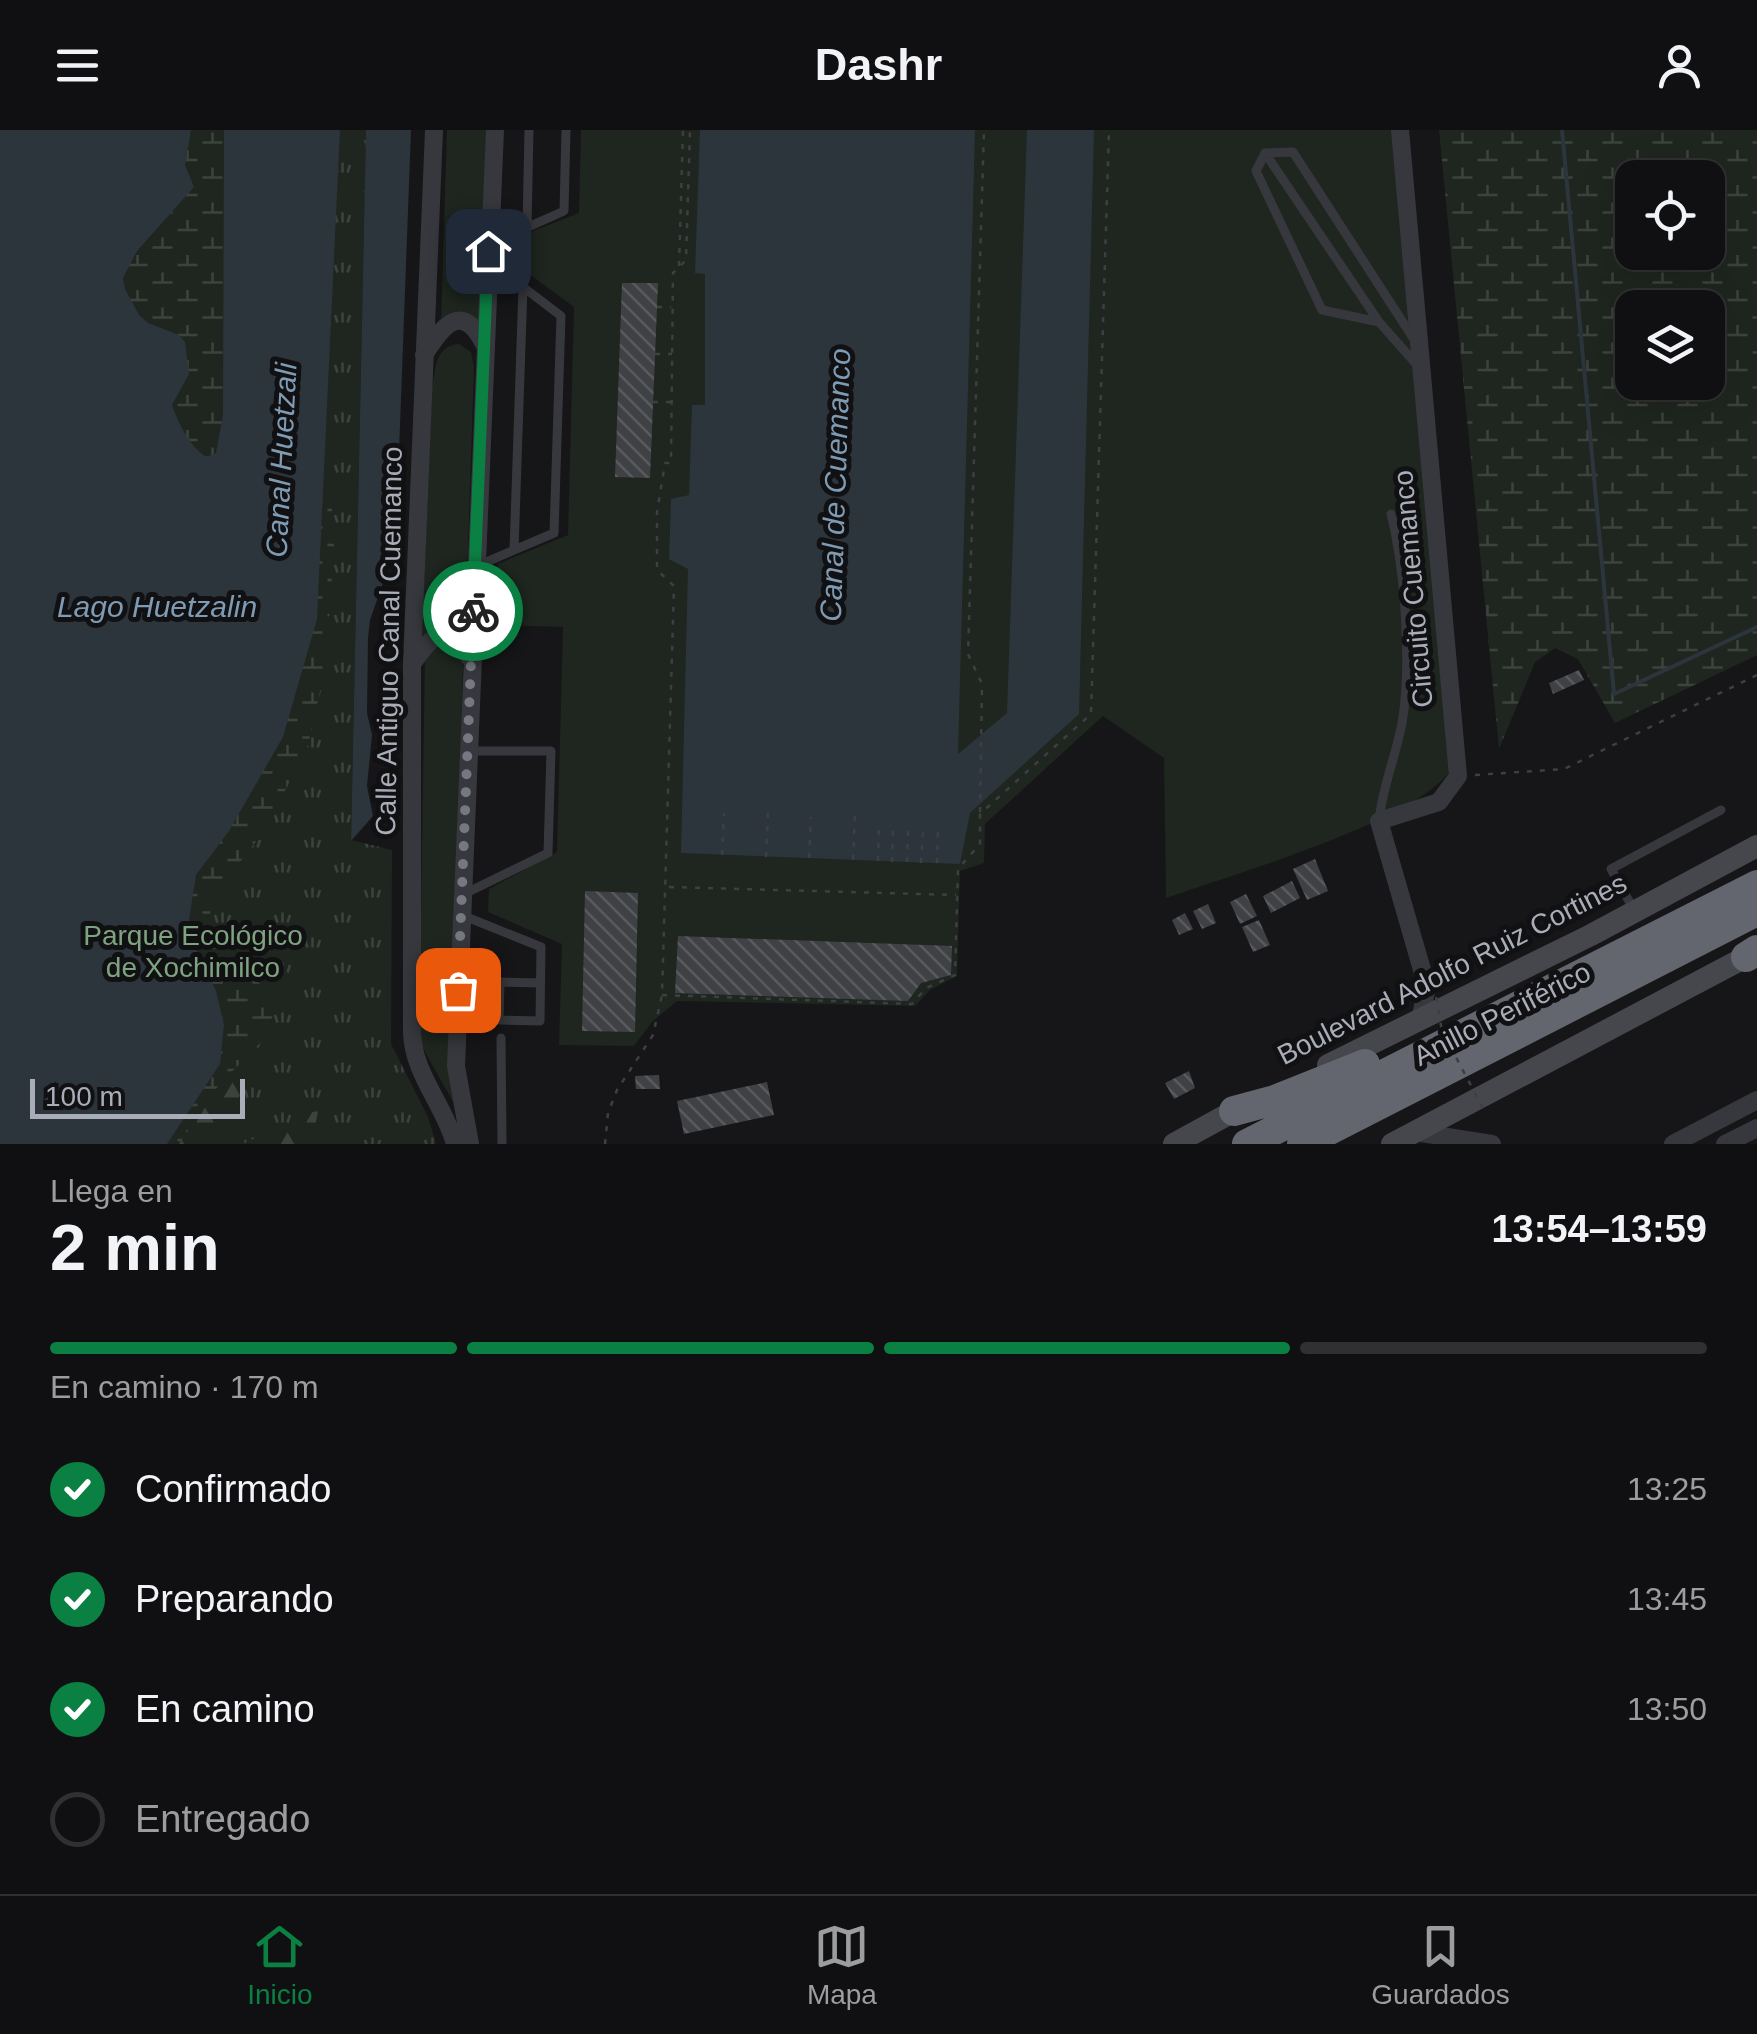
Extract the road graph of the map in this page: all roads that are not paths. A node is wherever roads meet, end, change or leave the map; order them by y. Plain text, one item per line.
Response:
1 (434, 130) edge
2 (494, 130) edge
3 (529, 130) edge
4 (566, 130) edge
5 (1400, 130) edge
6 (1265, 153) junction
7 (527, 226) junction
8 (488, 244) junction
9 (1379, 322) junction
10 (485, 345) junction
11 (1420, 347) junction
12 (423, 357) junction
13 (1422, 370) junction
14 (1392, 514) dead end
15 (514, 550) junction
16 (475, 567) junction
17 (471, 662) junction
18 (412, 664) junction
19 (468, 751) junction
20 (1721, 810) dead end
21 (1379, 822) junction
22 (1757, 846) edge
23 (1757, 885) edge
24 (462, 895) junction
25 (1757, 911) edge
26 (1634, 912) junction
27 (462, 915) junction
28 (1754, 953) edge
29 (540, 983) junction
30 (1439, 995) junction
31 (501, 1038) dead end
32 (1427, 1051) junction
33 (1757, 1100) edge
34 (1234, 1111) junction
35 (1757, 1128) edge
36 (1415, 1132) junction
37 (1312, 1139) edge
38 (1484, 1143) edge
39 (455, 1144) edge
40 (470, 1144) edge
41 (502, 1144) edge
42 (1174, 1144) edge
43 (1247, 1144) edge
44 (1392, 1144) edge
45 (1672, 1144) edge
46 (1725, 1144) edge

1 - 12 street, Calle Antiguo Canal Cuemanco
2 - 8 street
3 - 7 lane
4 - 7 lane
5 - 11 street, Circuito Cuemanco
6 - 9 lane
6 - 9 lane
6 - 11 lane
7 - 8 lane
8 - 10 street
9 - 13 lane
10 - 12 street
10 - 16 street
11 - 13 street, Circuito Cuemanco
12 - 18 street, Calle Antiguo Canal Cuemanco
13 - 21 street, Circuito Cuemanco
14 - 21 lane
15 - 15 lane
15 - 16 lane
16 - 17 street
17 - 18 street
17 - 19 street
18 - 39 street, Calle Antiguo Canal Cuemanco
19 - 24 street
19 - 24 lane
20 - 26 lane
21 - 30 street
22 - 26 main road, Boulevard Adolfo Ruiz Cortines
23 - 32 highway, Anillo Periférico
24 - 27 street
25 - 37 highway, Anillo Periférico
26 - 30 main road, Boulevard Adolfo Ruiz Cortines
27 - 29 lane
27 - 40 street
28 - 36 main road
29 - 29 lane
30 - 34 main road, Boulevard Adolfo Ruiz Cortines
31 - 41 lane
32 - 34 highway
32 - 43 highway, Anillo Periférico
33 - 45 street
34 - 42 main road, Boulevard Adolfo Ruiz Cortines
35 - 46 street
36 - 38 street
36 - 44 main road

